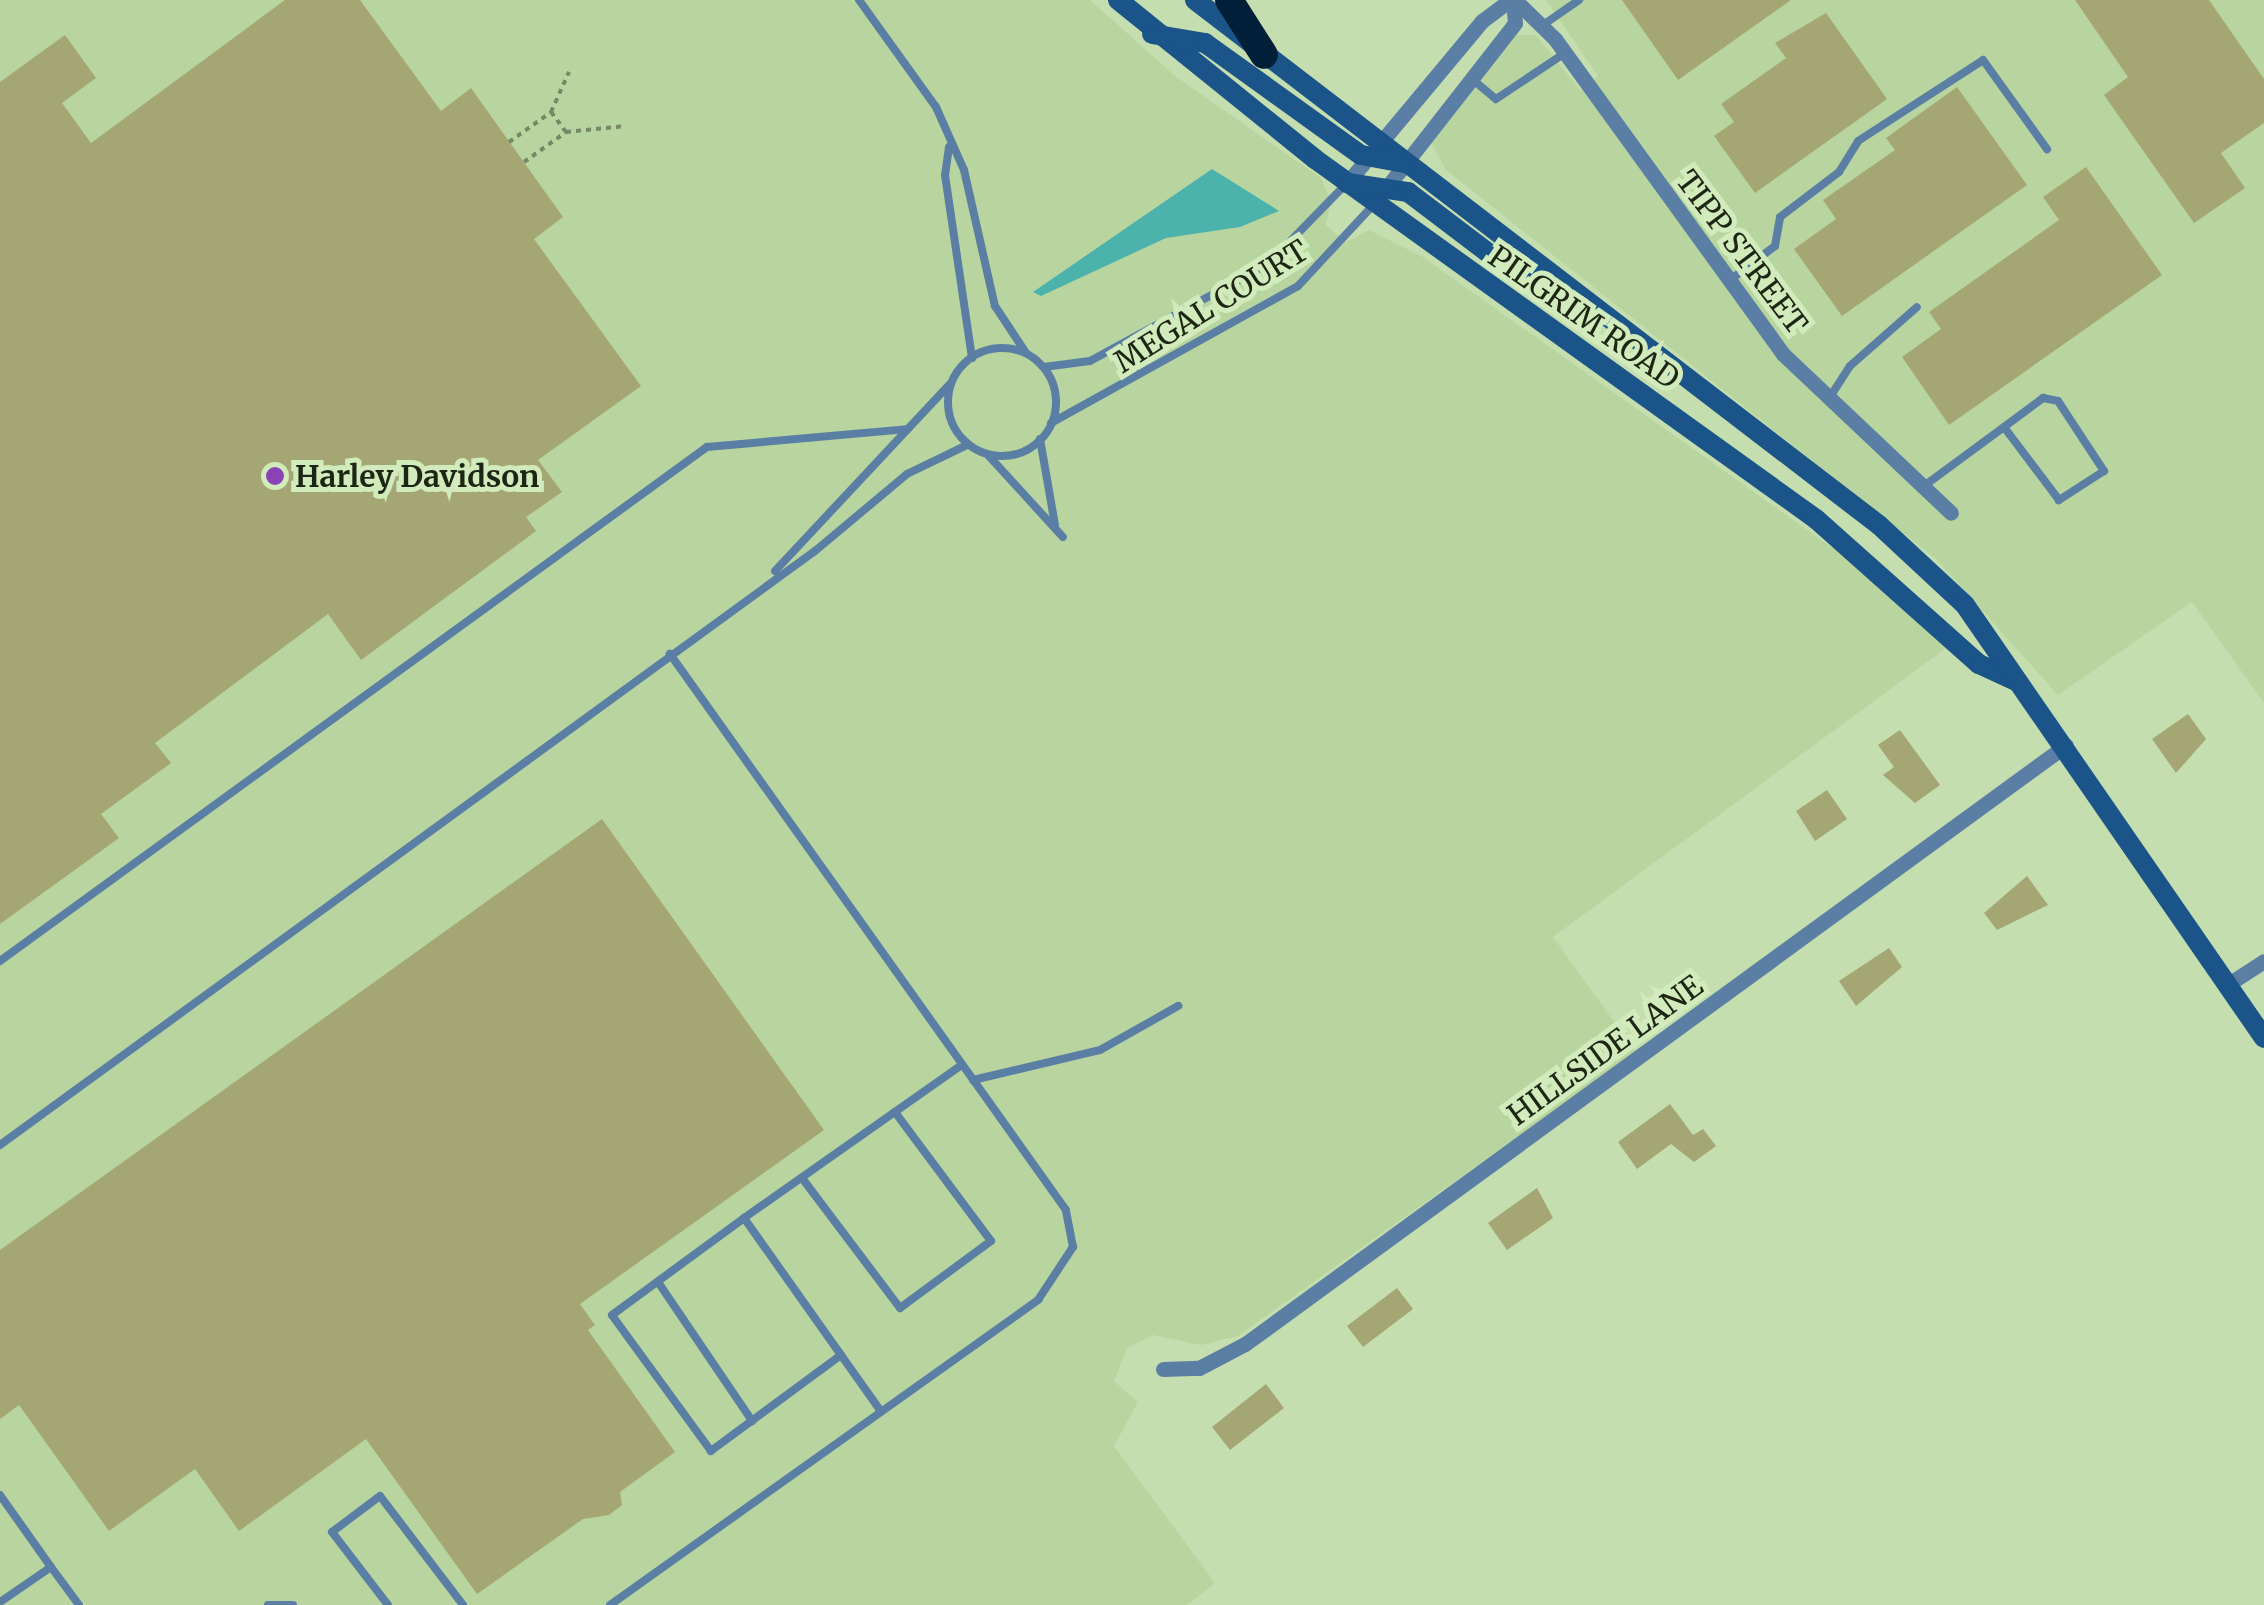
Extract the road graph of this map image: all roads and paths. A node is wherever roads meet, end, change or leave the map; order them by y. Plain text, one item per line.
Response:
1 (859, 0) edge
2 (1118, 0) edge
3 (1194, 0) edge
4 (1229, 0) edge
5 (1513, 0) edge
6 (1579, 0) edge
7 (1544, 26) junction
8 (1150, 34) junction
9 (1565, 54) junction
10 (1264, 55) junction
11 (569, 72) dead end
12 (1472, 79) junction
13 (551, 112) junction
14 (626, 126) dead end
15 (566, 132) junction
16 (510, 142) dead end
17 (949, 147) junction
18 (2048, 149) dead end
19 (1376, 152) junction
20 (524, 162) dead end
21 (1406, 163) junction
22 (1347, 183) junction
23 (1389, 184) junction
24 (1375, 203) junction
25 (1728, 282) junction
26 (1917, 307) dead end
27 (1612, 321) junction
28 (1026, 353) junction
29 (972, 358) junction
30 (1044, 367) junction
31 (950, 383) junction
32 (1828, 400) junction
33 (1051, 423) junction
34 (2004, 427) junction
35 (907, 429) junction
36 (1040, 440) junction
37 (967, 445) junction
38 (988, 455) junction
39 (1928, 484) junction
40 (1952, 513) dead end
41 (1055, 525) junction
42 (1063, 536) dead end
43 (768, 578) junction
44 (670, 654) junction
45 (2016, 681) junction
46 (2066, 745) junction
47 (2264, 960) edge
48 (0, 961) edge
49 (2230, 982) junction
50 (1178, 1006) dead end
51 (2264, 1038) edge
52 (962, 1064) junction
53 (973, 1080) junction
54 (895, 1112) junction
55 (0, 1145) edge
56 (802, 1178) junction
57 (744, 1218) junction
58 (658, 1282) junction
59 (842, 1355) junction
60 (1163, 1369) dead end
61 (880, 1410) junction
62 (752, 1420) junction
63 (0, 1496) edge
64 (50, 1567) junction
65 (2, 1597) edge
66 (79, 1605) edge
67 (268, 1605) edge
68 (293, 1605) edge
69 (388, 1605) edge
70 (463, 1605) edge
71 (610, 1605) edge

1 - 17 lane
2 - 8 street, PILGRIM ROAD
3 - 10 street
4 - 10 highway
5 - 7 street, TIPP STREET
5 - 12 street
5 - 19 street
6 - 7 lane
7 - 9 street, TIPP STREET
8 - 19 street
8 - 22 street, PILGRIM ROAD
9 - 12 lane
9 - 25 street, TIPP STREET
10 - 19 street
11 - 13 path
12 - 21 street
13 - 15 path
13 - 16 path
14 - 15 path
15 - 20 path
17 - 28 lane
17 - 29 lane
18 - 25 lane
19 - 21 street
19 - 22 street
21 - 23 street
21 - 27 street, PILGRIM ROAD
22 - 23 street
22 - 24 street, PILGRIM ROAD
22 - 30 lane, MEGAL COURT
23 - 24 street
23 - 27 street
24 - 33 lane, MEGAL COURT
24 - 45 street, PILGRIM ROAD
25 - 32 street, TIPP STREET
26 - 32 lane
27 - 45 street, PILGRIM ROAD
28 - 29 lane
28 - 30 lane
29 - 31 lane
30 - 33 lane
31 - 35 lane
31 - 37 lane
32 - 39 street, TIPP STREET
33 - 36 lane
34 - 34 lane
34 - 39 lane
35 - 43 lane
35 - 48 lane
36 - 38 lane
36 - 41 lane
37 - 38 lane
37 - 43 lane
38 - 41 lane
39 - 40 street, TIPP STREET
41 - 42 lane
43 - 44 lane
44 - 52 lane
44 - 55 lane
45 - 46 street, PILGRIM ROAD
46 - 49 street, PILGRIM ROAD
46 - 60 street, HILLSIDE LANE
47 - 49 street
49 - 51 street, PILGRIM ROAD
50 - 53 lane
52 - 53 lane
52 - 54 lane
53 - 61 lane
54 - 56 lane
54 - 56 lane
56 - 57 lane
57 - 58 lane
57 - 59 lane
58 - 62 lane
58 - 62 lane
59 - 61 lane
59 - 62 lane
61 - 71 lane
63 - 64 lane
64 - 65 lane
64 - 66 lane
67 - 68 lane
69 - 70 lane

